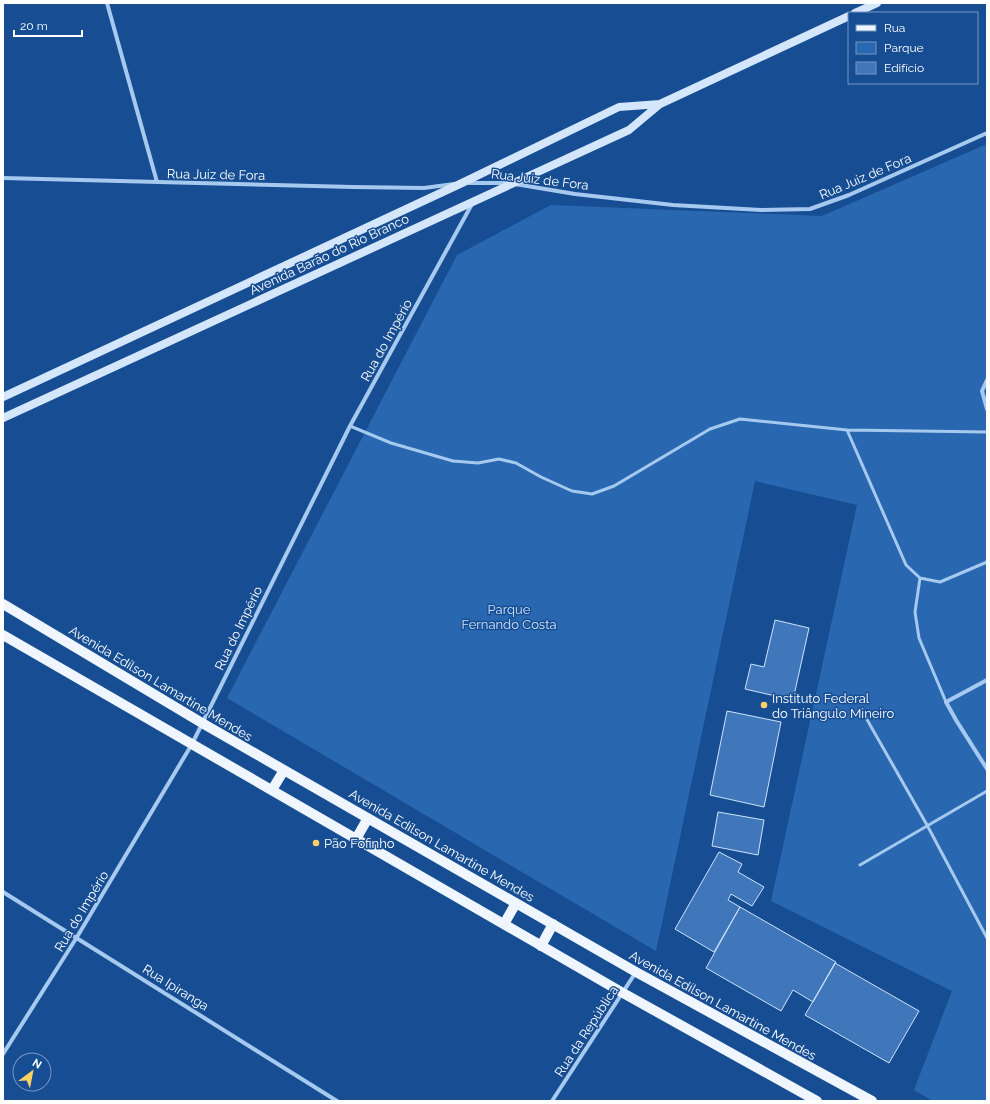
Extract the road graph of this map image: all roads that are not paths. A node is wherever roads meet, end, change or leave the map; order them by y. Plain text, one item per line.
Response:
1 (107, 3) edge
2 (876, 3) edge
3 (857, 12) edge
4 (848, 16) edge
5 (660, 104) junction
6 (987, 133) edge
7 (3, 178) edge
8 (157, 182) junction
9 (462, 183) junction
10 (511, 184) junction
11 (473, 201) junction
12 (987, 380) edge
13 (3, 397) edge
14 (987, 409) edge
15 (3, 418) edge
16 (350, 426) junction
17 (847, 430) junction
18 (987, 432) edge
19 (987, 562) edge
20 (920, 578) junction
21 (3, 604) edge
22 (3, 635) edge
23 (987, 680) edge
24 (946, 702) junction
25 (861, 709) dead end
26 (202, 723) junction
27 (192, 744) junction
28 (987, 769) edge
29 (284, 770) junction
30 (272, 790) junction
31 (987, 791) edge
32 (368, 818) junction
33 (927, 825) junction
34 (356, 839) junction
35 (860, 865) dead end
36 (3, 892) edge
37 (516, 903) junction
38 (504, 924) junction
39 (553, 924) junction
40 (78, 937) junction
41 (987, 938) edge
42 (541, 946) junction
43 (636, 972) junction
44 (623, 993) junction
45 (3, 1054) edge
46 (337, 1101) edge
47 (552, 1101) edge
48 (817, 1101) edge
49 (872, 1101) edge

1 - 8 street
2 - 3 street
4 - 5 street, Avenida Barão do Rio Branco
5 - 9 street, Avenida Barão do Rio Branco
5 - 10 street, Avenida Barão do Rio Branco
6 - 10 street, Rua Juiz de Fora
7 - 8 street, Rua Juiz de Fora
8 - 9 street, Rua Juiz de Fora
9 - 10 street, Rua Juiz de Fora
9 - 13 street, Avenida Barão do Rio Branco
10 - 11 street, Avenida Barão do Rio Branco
11 - 15 street, Avenida Barão do Rio Branco
11 - 16 street, Rua do Império
12 - 14 street
16 - 17 lane
16 - 26 street, Rua do Império
17 - 18 lane
17 - 20 lane
19 - 20 lane
20 - 24 lane
21 - 26 main road, Avenida Edílson Lamartine Mendes
22 - 27 main road
23 - 24 street
24 - 28 street
25 - 33 lane
26 - 27 street, Rua do Império
26 - 29 main road, Avenida Edílson Lamartine Mendes
27 - 30 main road
27 - 40 street, Rua do Império
29 - 30 main road
29 - 32 main road, Avenida Edílson Lamartine Mendes
30 - 34 main road
31 - 33 lane
32 - 34 main road
32 - 37 main road, Avenida Edílson Lamartine Mendes
33 - 35 lane
33 - 41 lane
34 - 38 main road
36 - 40 street, Rua Ipiranga
37 - 38 main road
37 - 39 main road, Avenida Edílson Lamartine Mendes
38 - 42 main road
39 - 42 main road
39 - 43 main road, Avenida Edílson Lamartine Mendes
40 - 45 street, Rua do Império
40 - 46 street, Rua Ipiranga
42 - 44 main road
43 - 44 street, Rua da República
43 - 49 main road, Avenida Edílson Lamartine Mendes
44 - 47 street, Rua da República
44 - 48 main road

